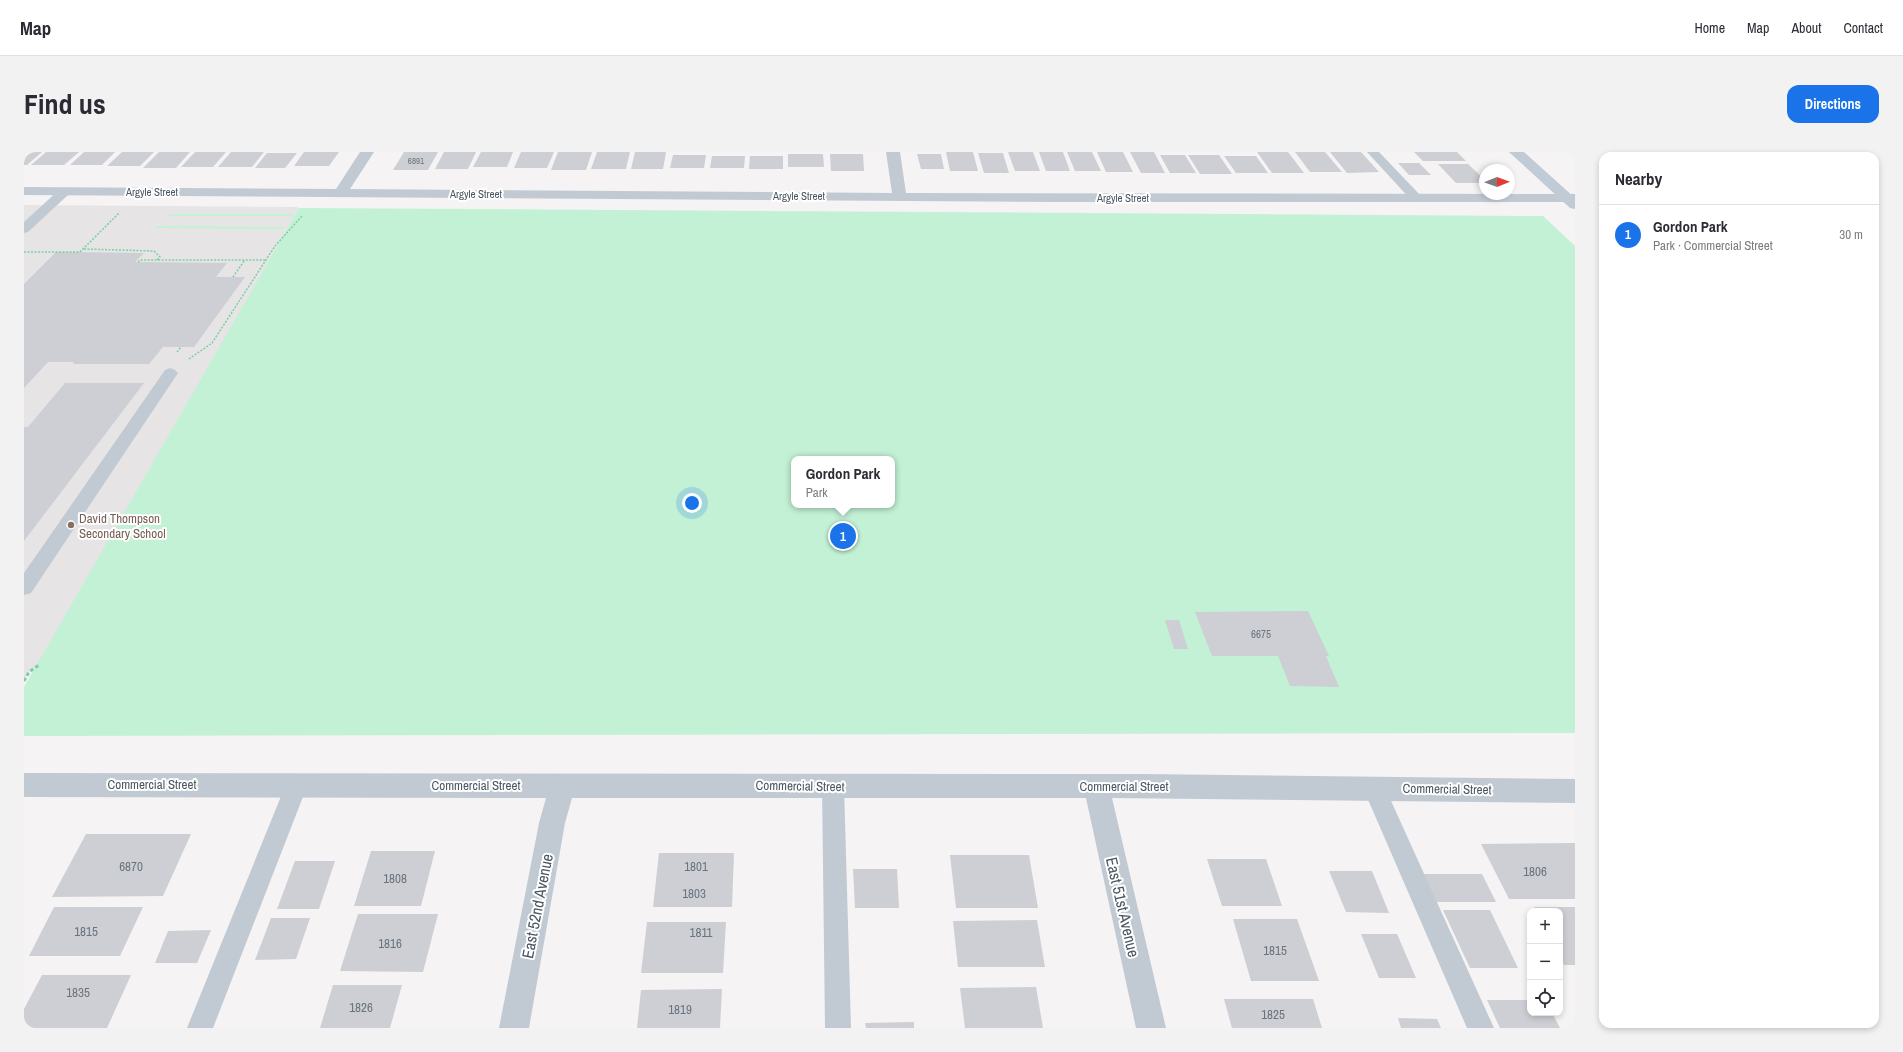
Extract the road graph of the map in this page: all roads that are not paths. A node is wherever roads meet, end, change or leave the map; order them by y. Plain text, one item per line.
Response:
1 (367, 152) edge
2 (893, 152) edge
3 (1373, 152) edge
4 (1516, 152) edge
5 (24, 192) edge
6 (64, 192) junction
7 (340, 193) junction
8 (900, 197) junction
9 (1417, 199) junction
10 (1573, 200) edge
11 (24, 229) edge
12 (170, 373) road end
13 (24, 588) edge
14 (297, 784) junction
15 (562, 785) junction
16 (833, 786) junction
17 (1096, 786) junction
18 (26, 788) edge
19 (1374, 788) junction
20 (1575, 791) edge
21 (200, 1028) edge
22 (514, 1028) edge
23 (838, 1028) edge
24 (1151, 1028) edge
25 (1481, 1028) edge

1 - 7 street
2 - 8 street
3 - 9 lane
4 - 10 street
5 - 6 street, Argyle Street
6 - 7 street, Argyle Street
6 - 11 lane
7 - 8 street, Argyle Street
8 - 9 street, Argyle Street
9 - 10 street, Argyle Street
12 - 13 lane
14 - 15 street, Commercial Street
14 - 18 street, Commercial Street
14 - 21 lane
15 - 16 street, Commercial Street
15 - 22 street, East 52nd Avenue
16 - 17 street, Commercial Street
16 - 23 lane
17 - 19 street, Commercial Street
17 - 24 street, East 51st Avenue
19 - 20 street, Commercial Street
19 - 25 lane

